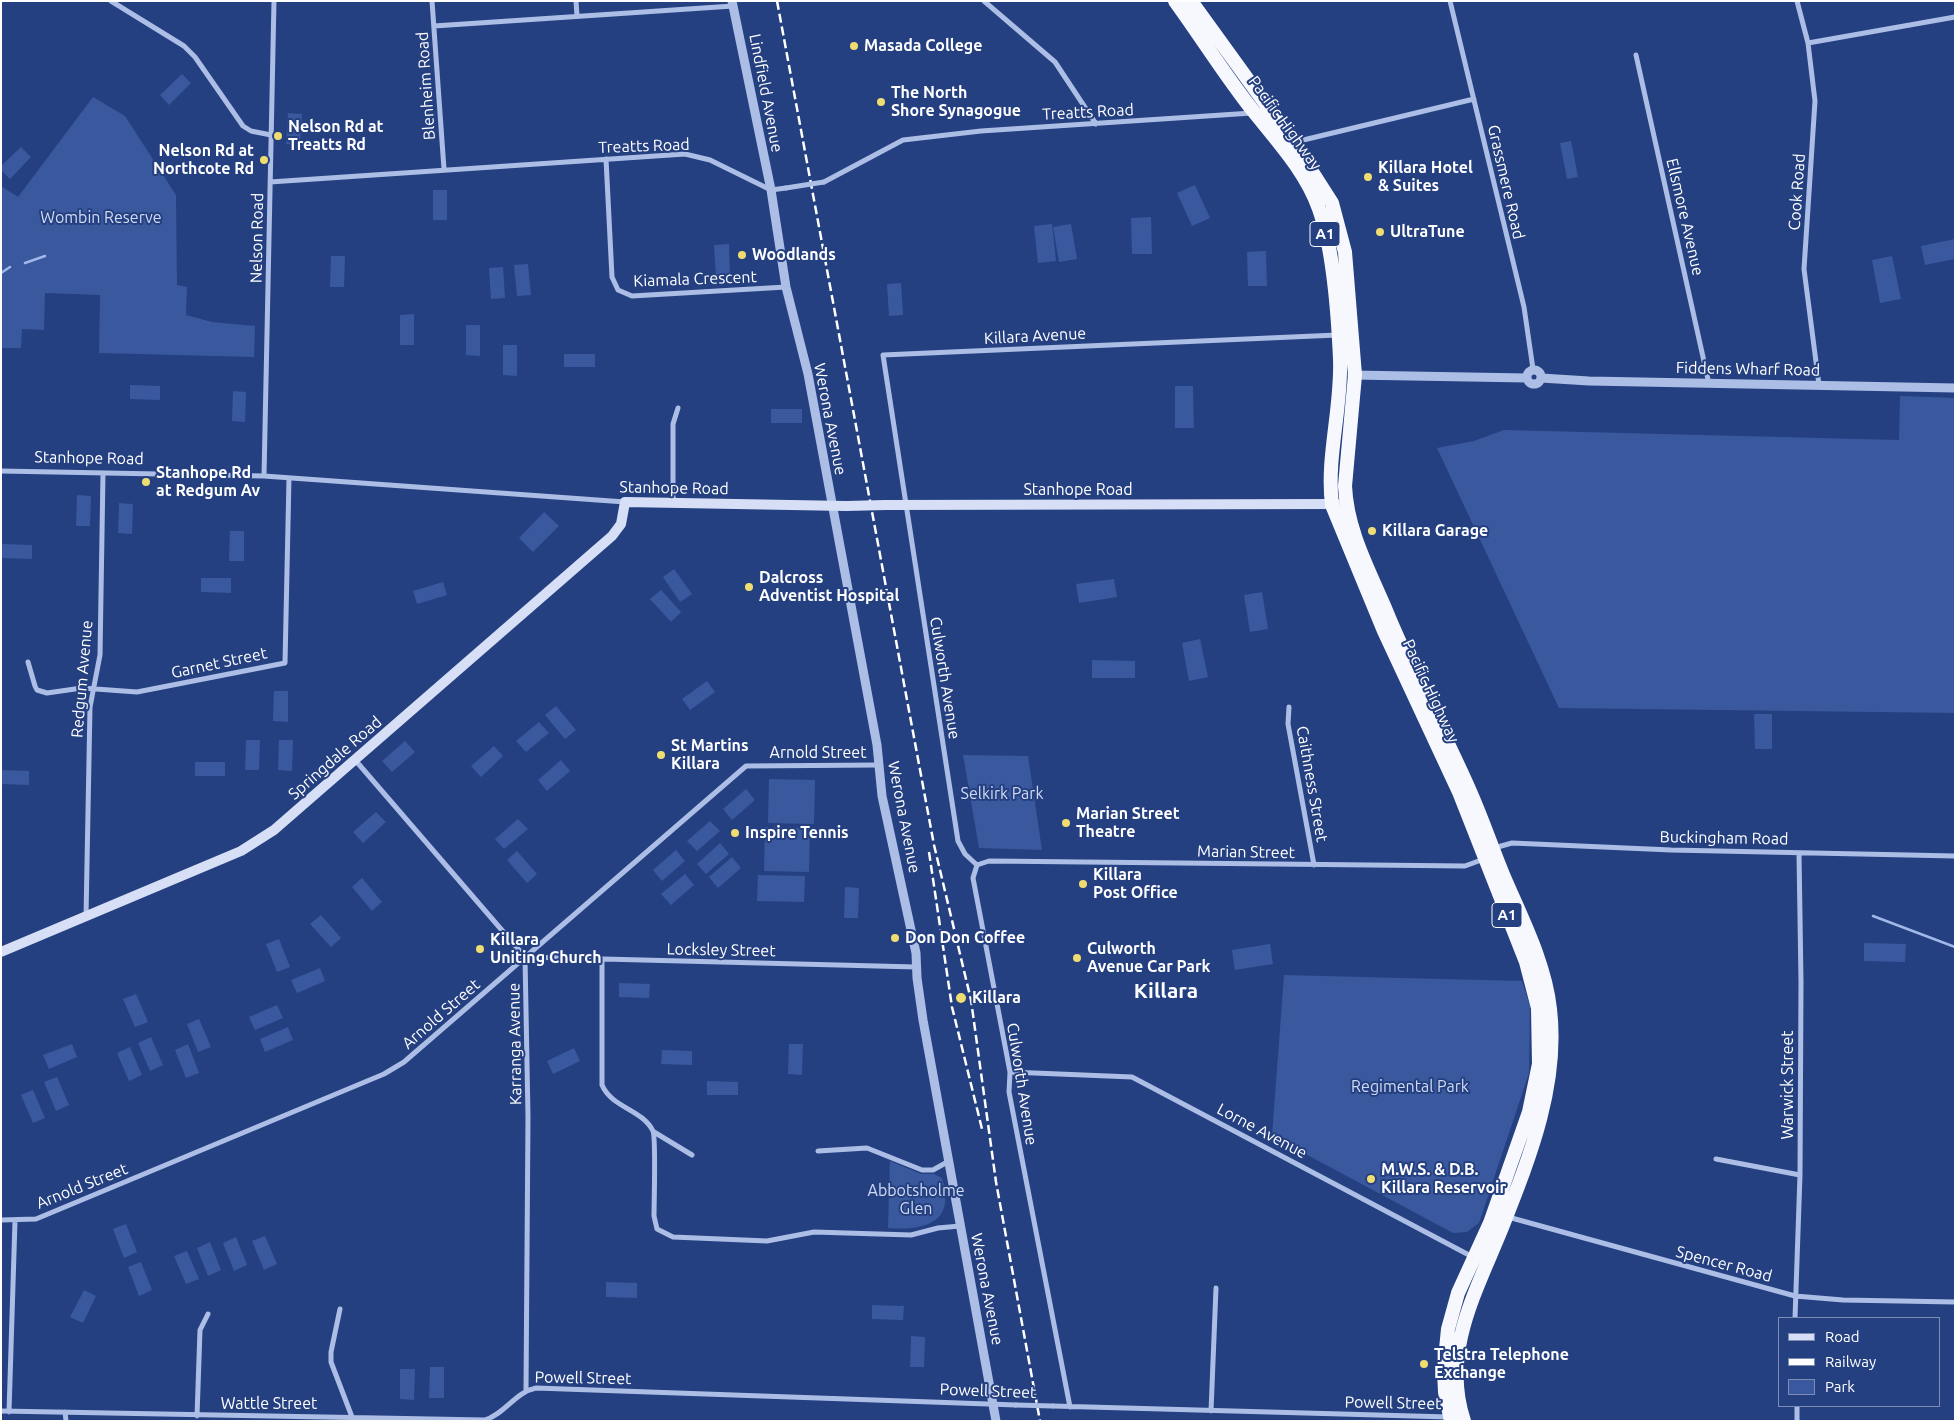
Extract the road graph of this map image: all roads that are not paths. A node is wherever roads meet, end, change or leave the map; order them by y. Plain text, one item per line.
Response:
1 (111, 1) edge
2 (274, 1) edge
3 (432, 1) edge
4 (576, 1) edge
5 (984, 1) edge
6 (1175, 1) edge
7 (1191, 1) edge
8 (1450, 1) edge
9 (1796, 1) edge
10 (733, 4) edge
11 (577, 16) junction
12 (1955, 17) edge
13 (434, 26) junction
14 (1808, 43) junction
15 (1636, 55) dead end
16 (1474, 99) junction
17 (1260, 109) junction
18 (1096, 124) junction
19 (271, 135) junction
20 (1293, 142) junction
21 (606, 159) junction
22 (444, 170) junction
23 (270, 182) junction
24 (771, 190) junction
25 (786, 287) junction
26 (1339, 335) junction
27 (1534, 369) junction
28 (1340, 375) junction
29 (1355, 375) junction
30 (1527, 378) junction
31 (1542, 378) junction
32 (1709, 384) junction
33 (1819, 384) junction
34 (1955, 388) edge
35 (678, 408) dead end
36 (1, 471) edge
37 (104, 473) junction
38 (264, 476) junction
39 (289, 478) junction
40 (625, 502) junction
41 (673, 503) junction
42 (1346, 503) junction
43 (905, 504) junction
44 (832, 505) junction
45 (1332, 505) junction
46 (28, 662) dead end
47 (93, 689) junction
48 (1289, 707) dead end
49 (356, 761) junction
50 (878, 765) junction
51 (1799, 853) junction
52 (1489, 854) junction
53 (1955, 856) edge
54 (977, 865) junction
55 (1314, 865) junction
56 (86, 916) junction
57 (1, 952) edge
58 (525, 957) junction
59 (602, 960) junction
60 (916, 967) junction
61 (1010, 1072) junction
62 (654, 1132) junction
63 (818, 1151) dead end
64 (692, 1155) dead end
65 (1716, 1159) dead end
66 (950, 1160) junction
67 (1800, 1175) junction
68 (1500, 1215) junction
69 (1, 1220) edge
70 (15, 1221) junction
71 (960, 1226) junction
72 (1474, 1259) junction
73 (1487, 1265) junction
74 (1216, 1288) dead end
75 (1795, 1296) junction
76 (1955, 1302) edge
77 (340, 1310) dead end
78 (208, 1314) dead end
79 (1795, 1317) edge
80 (526, 1390) junction
81 (993, 1404) junction
82 (1070, 1407) junction
83 (1796, 1407) edge
84 (1210, 1410) junction
85 (1, 1412) edge
86 (9, 1412) junction
87 (65, 1412) junction
88 (197, 1416) junction
89 (352, 1417) junction
90 (294, 1419) edge
91 (1450, 1419) edge
92 (66, 1421) edge
93 (996, 1421) edge
94 (1464, 1421) edge
95 (1797, 1421) edge

1 - 19 street
2 - 19 street, Nelson Road
3 - 13 street, Blenheim Road
4 - 11 street
5 - 18 street
6 - 17 highway, Pacific Highway / A1
7 - 17 highway, Pacific Highway / A1
8 - 16 street, Grassmere Road
9 - 14 street, Cook Road
10 - 11 street
10 - 24 street, Lindfield Avenue
11 - 13 street
12 - 14 street
13 - 22 street, Blenheim Road
14 - 33 street, Cook Road
15 - 32 street, Ellsmore Avenue
16 - 20 street
16 - 27 street, Grassmere Road
17 - 18 street, Treatts Road
17 - 20 highway, Pacific Highway / A1
17 - 26 highway, Pacific Highway / A1
18 - 24 street, Treatts Road, bridge
19 - 23 street, Nelson Road
20 - 29 highway, Pacific Highway / A1
21 - 22 street, Treatts Road
21 - 24 street, Treatts Road
21 - 25 street, Kiamala Crescent
22 - 23 street, Treatts Road
23 - 38 street, Nelson Road
24 - 25 street, Werona Avenue
25 - 44 street, Werona Avenue
26 - 28 highway, Pacific Highway / A1
26 - 43 street, Killara Avenue
27 - 30 street
27 - 31 street
28 - 29 street
28 - 45 highway, Pacific Highway / A1
29 - 30 street
29 - 42 highway, Pacific Highway / A1
30 - 31 street
31 - 32 street, Fiddens Wharf Road
32 - 33 street, Fiddens Wharf Road
33 - 34 street, Fiddens Wharf Road
35 - 41 street
36 - 37 street, Stanhope Road
37 - 38 street, Stanhope Road
37 - 47 street, Redgum Avenue
38 - 39 street, Stanhope Road
39 - 40 street, Stanhope Road
39 - 47 street, Garnet Street
40 - 41 main road, Stanhope Road
40 - 49 main road, Springdale Road
41 - 44 main road, Stanhope Road
42 - 45 main road, Stanhope Road
42 - 52 highway, Pacific Highway / A1
43 - 44 main road, Stanhope Road, bridge
43 - 45 main road, Stanhope Road
43 - 54 street, Culworth Avenue
44 - 50 street, Werona Avenue
45 - 52 highway, Pacific Highway / A1
46 - 47 street
47 - 56 street, Redgum Avenue
48 - 55 street, Caithness Street
49 - 56 main road, Springdale Road
49 - 58 street
50 - 58 street, Arnold Street
50 - 60 street, Werona Avenue
51 - 52 street, Buckingham Road
51 - 53 street, Buckingham Road
51 - 67 street, Warwick Street
52 - 55 street, Marian Street
52 - 68 highway, Pacific Highway / A1
54 - 55 street, Marian Street
54 - 61 street, Culworth Avenue
56 - 57 main road, Springdale Road
58 - 59 street, Locksley Street
58 - 70 street, Arnold Street
58 - 80 street, Karranga Avenue
59 - 60 street, Locksley Street
59 - 62 street
60 - 66 street, Werona Avenue
61 - 72 street, Lorne Avenue
61 - 82 street, Culworth Avenue
62 - 64 street
62 - 71 street
63 - 66 street
65 - 67 street
66 - 71 street, Werona Avenue
67 - 75 street, Warwick Street
68 - 72 highway, Pacific Highway / A1
68 - 73 highway, Pacific Highway / A1
68 - 75 street, Spencer Road
69 - 70 street, Arnold Street
70 - 86 street
71 - 81 street, Werona Avenue
72 - 73 street, Lorne Avenue
72 - 91 highway, Pacific Highway / A1
73 - 94 highway, Pacific Highway / A1
74 - 84 street
75 - 76 street, Spencer Road
75 - 79 street, Warwick Street
77 - 89 street
78 - 88 street
80 - 81 street, Powell Street
80 - 89 street, Wattle Street
81 - 82 street, Powell Street, bridge
81 - 93 street, Werona Avenue
82 - 84 street, Powell Street
83 - 95 street
84 - 91 street, Powell Street
85 - 86 street, Wattle Street
86 - 87 street, Wattle Street
87 - 88 street, Wattle Street
87 - 92 street
88 - 90 street, Wattle Street
89 - 90 street, Wattle Street

